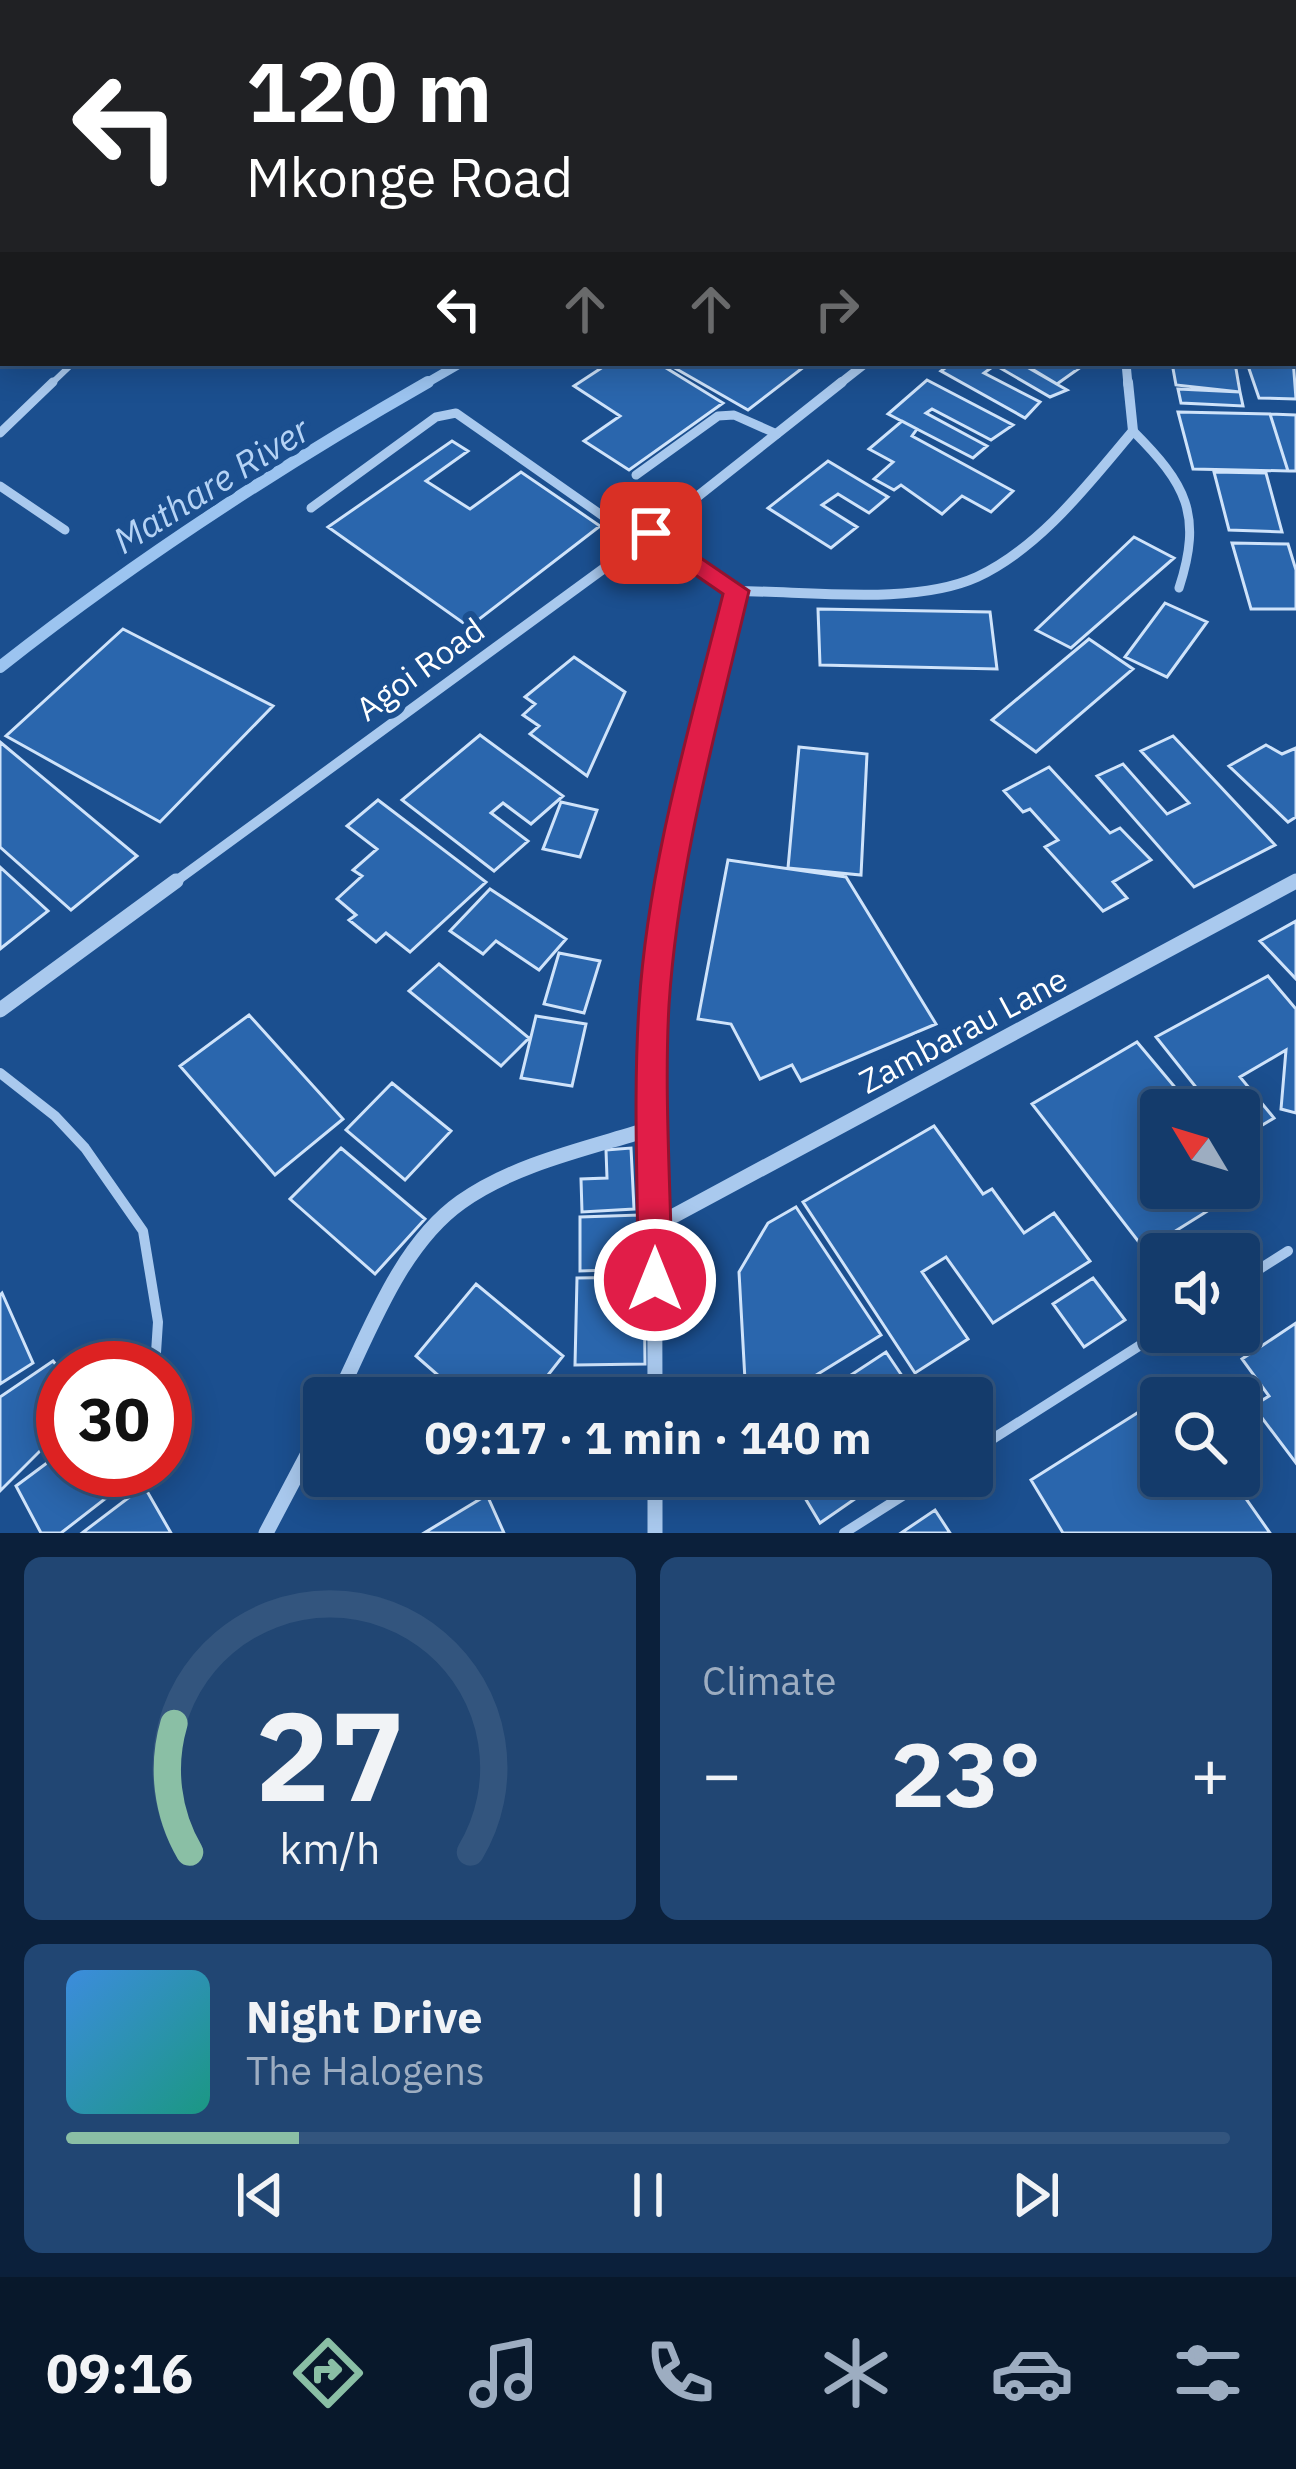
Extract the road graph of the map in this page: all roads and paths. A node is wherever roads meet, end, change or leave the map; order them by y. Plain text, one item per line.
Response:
1 (70, 366) edge
2 (862, 366) edge
3 (1126, 366) edge
4 (1133, 431) junction
5 (0, 433) edge
6 (776, 434) junction
7 (636, 475) dead end
8 (0, 486) edge
9 (311, 508) dead end
10 (65, 530) dead end
11 (646, 538) junction
12 (1179, 588) dead end
13 (736, 591) junction
14 (1296, 881) edge
15 (0, 1010) edge
16 (0, 1072) edge
17 (652, 1127) junction
18 (655, 1226) junction
19 (1288, 1251) dead end
20 (1260, 1269) edge
21 (157, 1341) edge
22 (1140, 1345) edge
23 (348, 1377) edge
24 (655, 1377) edge
25 (993, 1439) edge
26 (303, 1463) edge
27 (655, 1497) edge
28 (901, 1497) edge
29 (266, 1533) edge
30 (655, 1533) edge
31 (844, 1533) edge

1 - 5 lane
2 - 6 street, Agoi Road
3 - 4 street
4 - 12 lane
4 - 13 street
6 - 7 lane
6 - 11 street, Agoi Road
8 - 10 lane
9 - 11 lane
11 - 13 street
11 - 15 street, Agoi Road
13 - 17 street
14 - 18 street, Zambarau Lane
16 - 21 lane
17 - 18 street
17 - 23 street
18 - 24 street
19 - 20 lane
22 - 25 lane
26 - 29 street
27 - 30 street
28 - 31 lane

